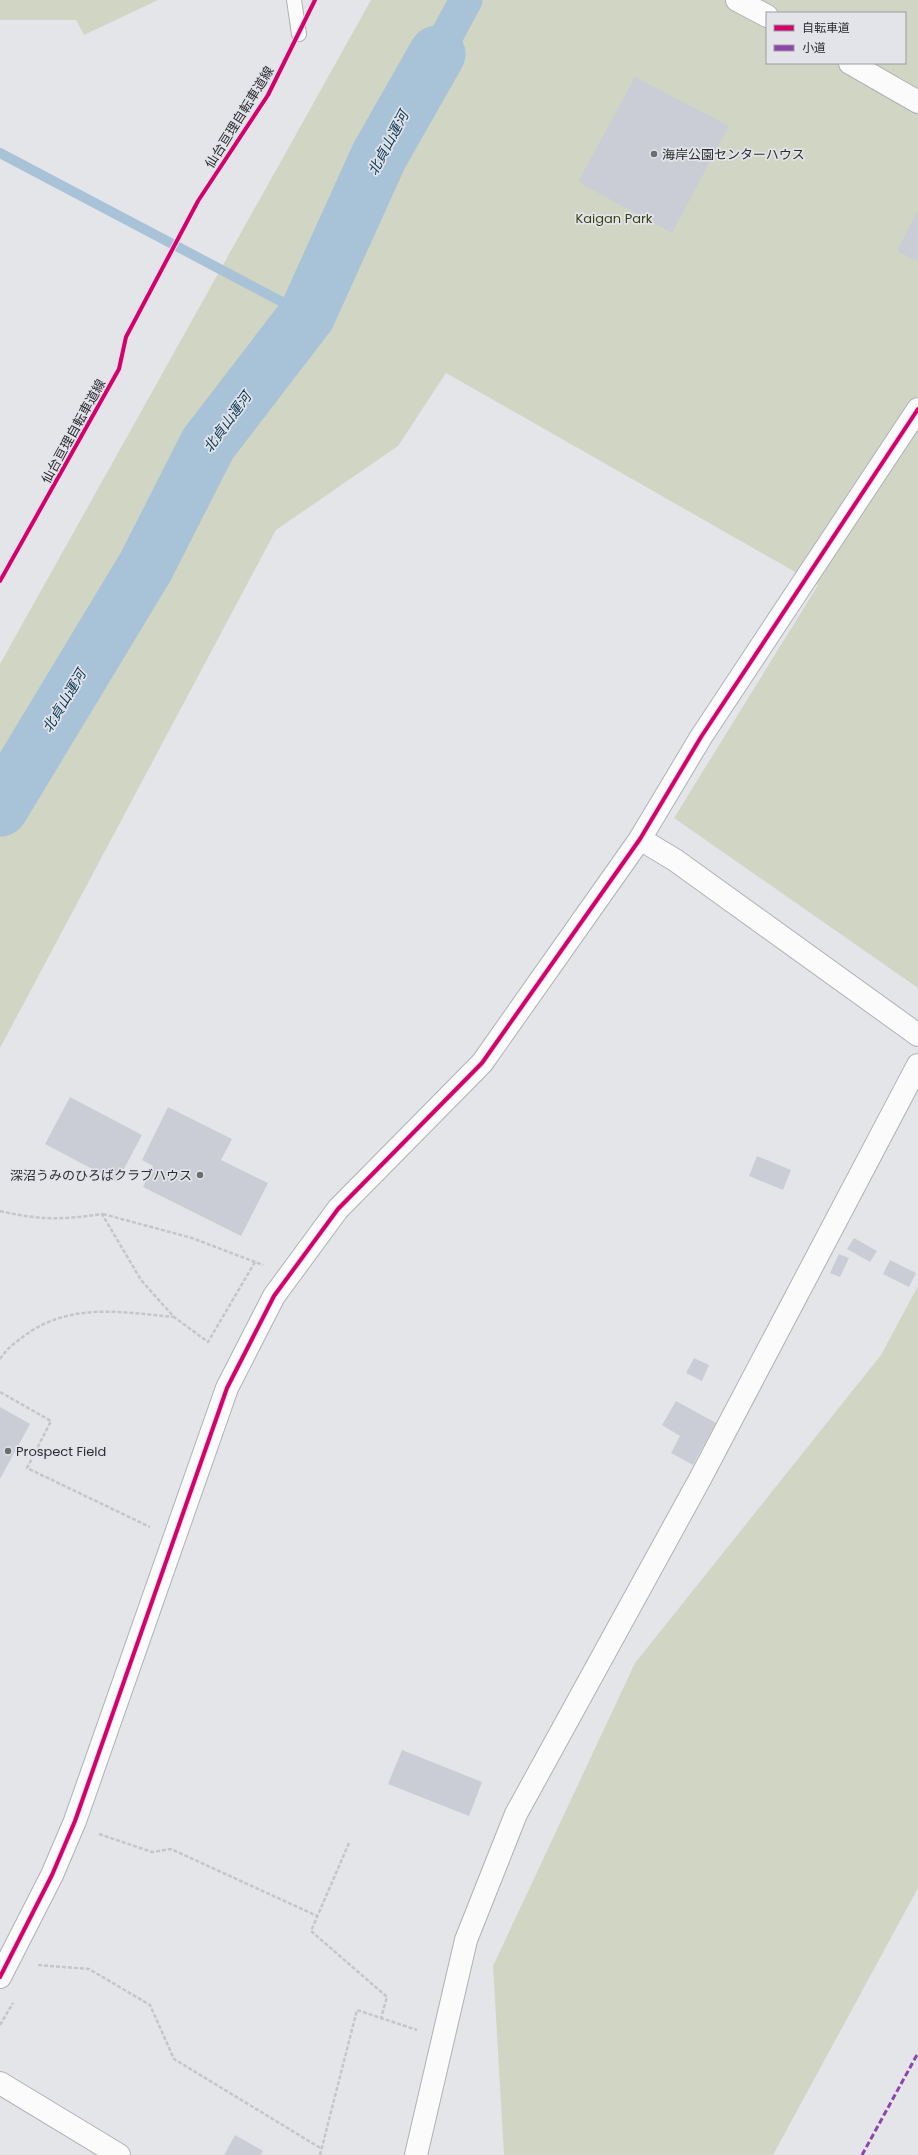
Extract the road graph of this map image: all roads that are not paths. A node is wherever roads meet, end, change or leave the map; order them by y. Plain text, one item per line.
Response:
1 (294, 0) edge
2 (737, 0) edge
3 (766, 15) edge
4 (299, 34) dead end
5 (852, 64) edge
6 (918, 102) edge
7 (918, 409) edge
8 (640, 839) junction
9 (918, 1035) edge
10 (918, 1065) edge
11 (0, 1977) edge
12 (0, 2083) edge
13 (119, 2155) edge
14 (416, 2155) edge

1 - 4 lane
2 - 3 street
5 - 6 street
7 - 8 street
8 - 9 street
8 - 11 street
10 - 14 street
12 - 13 street

